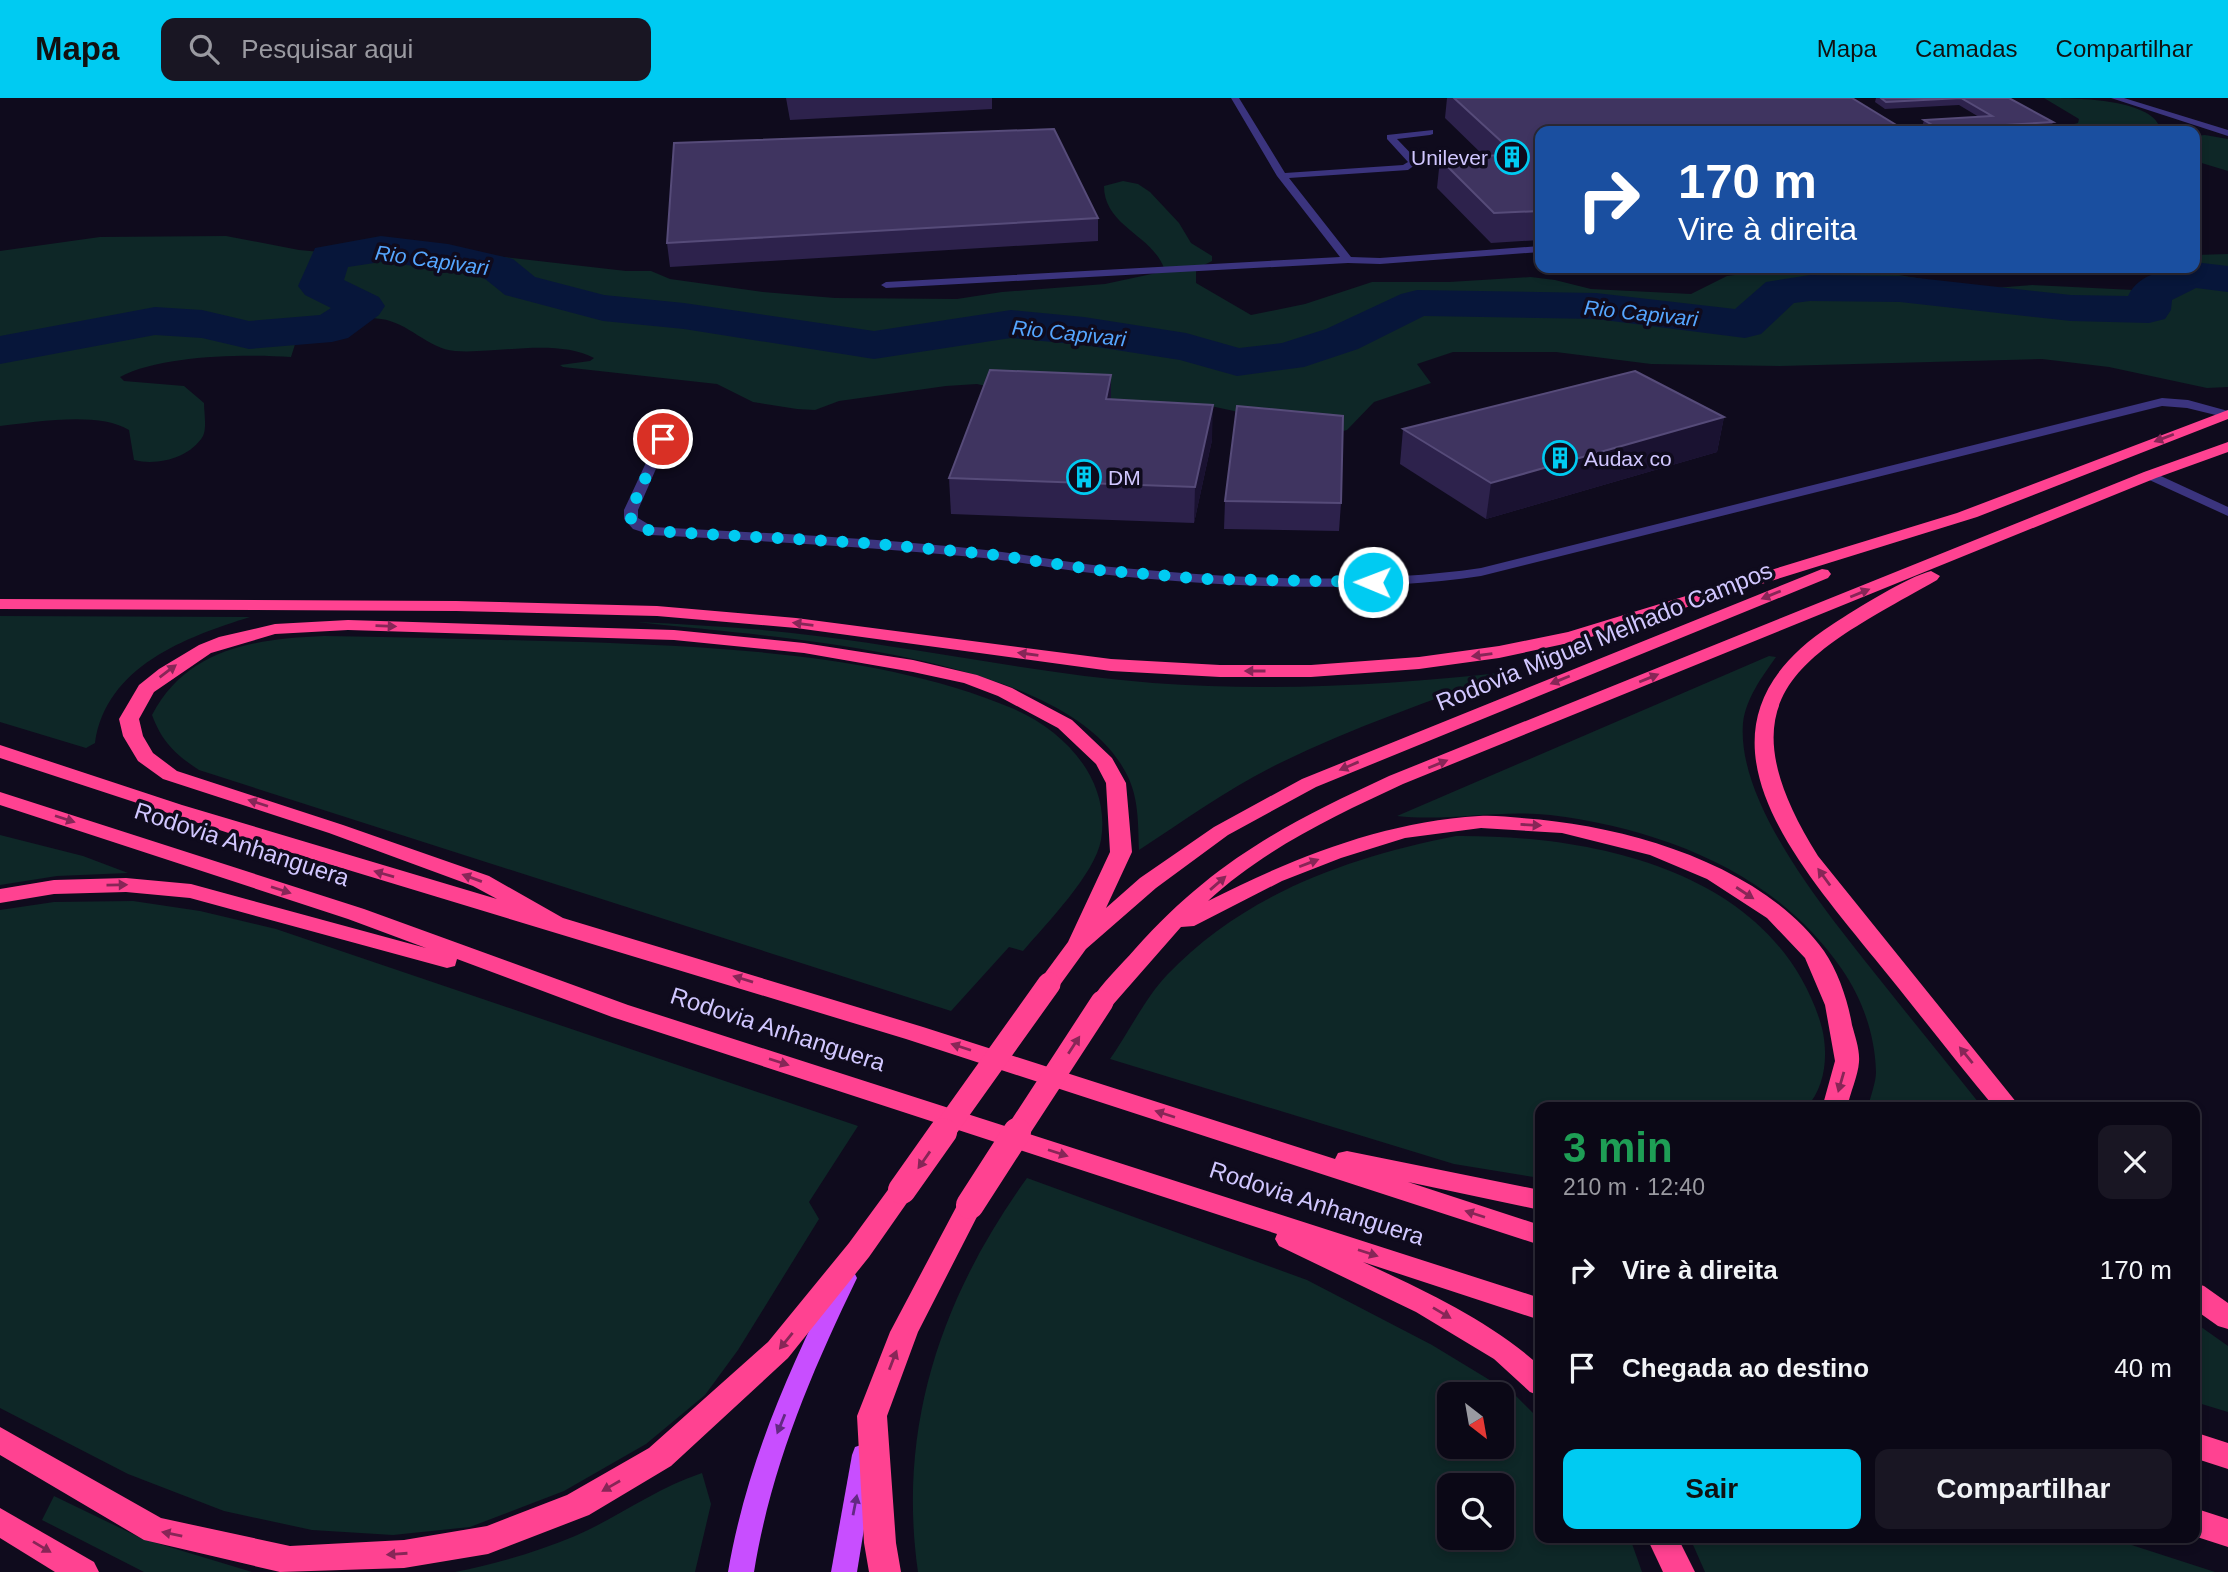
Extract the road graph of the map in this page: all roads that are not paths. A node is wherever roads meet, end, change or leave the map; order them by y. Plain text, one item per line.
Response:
1 (1235, 98) edge
2 (2116, 98) edge
3 (2137, 100) edge
4 (2228, 124) edge
5 (1430, 132) dead end
6 (2228, 133) edge
7 (1282, 176) junction
8 (1535, 249) edge
9 (1348, 260) junction
10 (886, 285) dead end
11 (2227, 414) edge
12 (663, 439) dead end
13 (2228, 447) edge
14 (2150, 475) junction
15 (2228, 512) edge
16 (1970, 514) junction
17 (1998, 537) junction
18 (0, 604) edge
19 (0, 751) edge
20 (0, 798) edge
21 (0, 895) edge
22 (554, 922) junction
23 (1159, 934) junction
24 (1078, 944) junction
25 (620, 1011) junction
26 (1836, 1102) edge
27 (2004, 1102) edge
28 (1202, 1126) junction
29 (1535, 1199) edge
30 (1204, 1200) junction
31 (1535, 1233) edge
32 (859, 1250) junction
33 (2200, 1298) edge
34 (1535, 1307) edge
35 (2228, 1318) edge
36 (1535, 1379) edge
37 (870, 1424) junction
38 (0, 1440) edge
39 (2200, 1447) edge
40 (2228, 1456) edge
41 (0, 1522) edge
42 (2200, 1524) edge
43 (2228, 1533) edge
44 (1664, 1543) edge
45 (83, 1572) edge
46 (741, 1572) edge
47 (844, 1572) edge
48 (885, 1572) edge
49 (1679, 1572) edge

1 - 7 street
2 - 3 street
3 - 4 street
3 - 6 street
5 - 7 street
7 - 9 street
8 - 9 street
9 - 10 street
11 - 12 street
11 -> 16 highway, Rodovia Miguel Melhado Campos
13 - 14 highway
14 - 15 street
14 - 17 highway
16 -> 18 highway
16 -> 24 highway, Rodovia Miguel Melhado Campos
23 -> 17 highway
27 -> 17 highway
22 -> 19 highway, Rodovia Anhanguera
20 -> 25 highway, Rodovia Anhanguera
21 -> 25 highway
22 -> 24 highway
28 -> 22 highway, Rodovia Anhanguera
23 -> 26 highway
37 -> 23 highway, bridge
24 -> 32 highway, Rodovia Miguel Melhado Campos, bridge
25 -> 30 highway, Rodovia Anhanguera
28 - 29 highway
31 -> 28 highway, Rodovia Anhanguera
30 -> 34 highway, Rodovia Anhanguera
30 -> 36 highway
32 -> 38 highway, Rodovia Miguel Melhado Campos
32 -> 46 main road
33 - 35 highway
47 -> 37 main road
37 - 48 highway
39 - 40 highway
41 -> 45 highway
42 - 43 highway
44 - 49 highway

